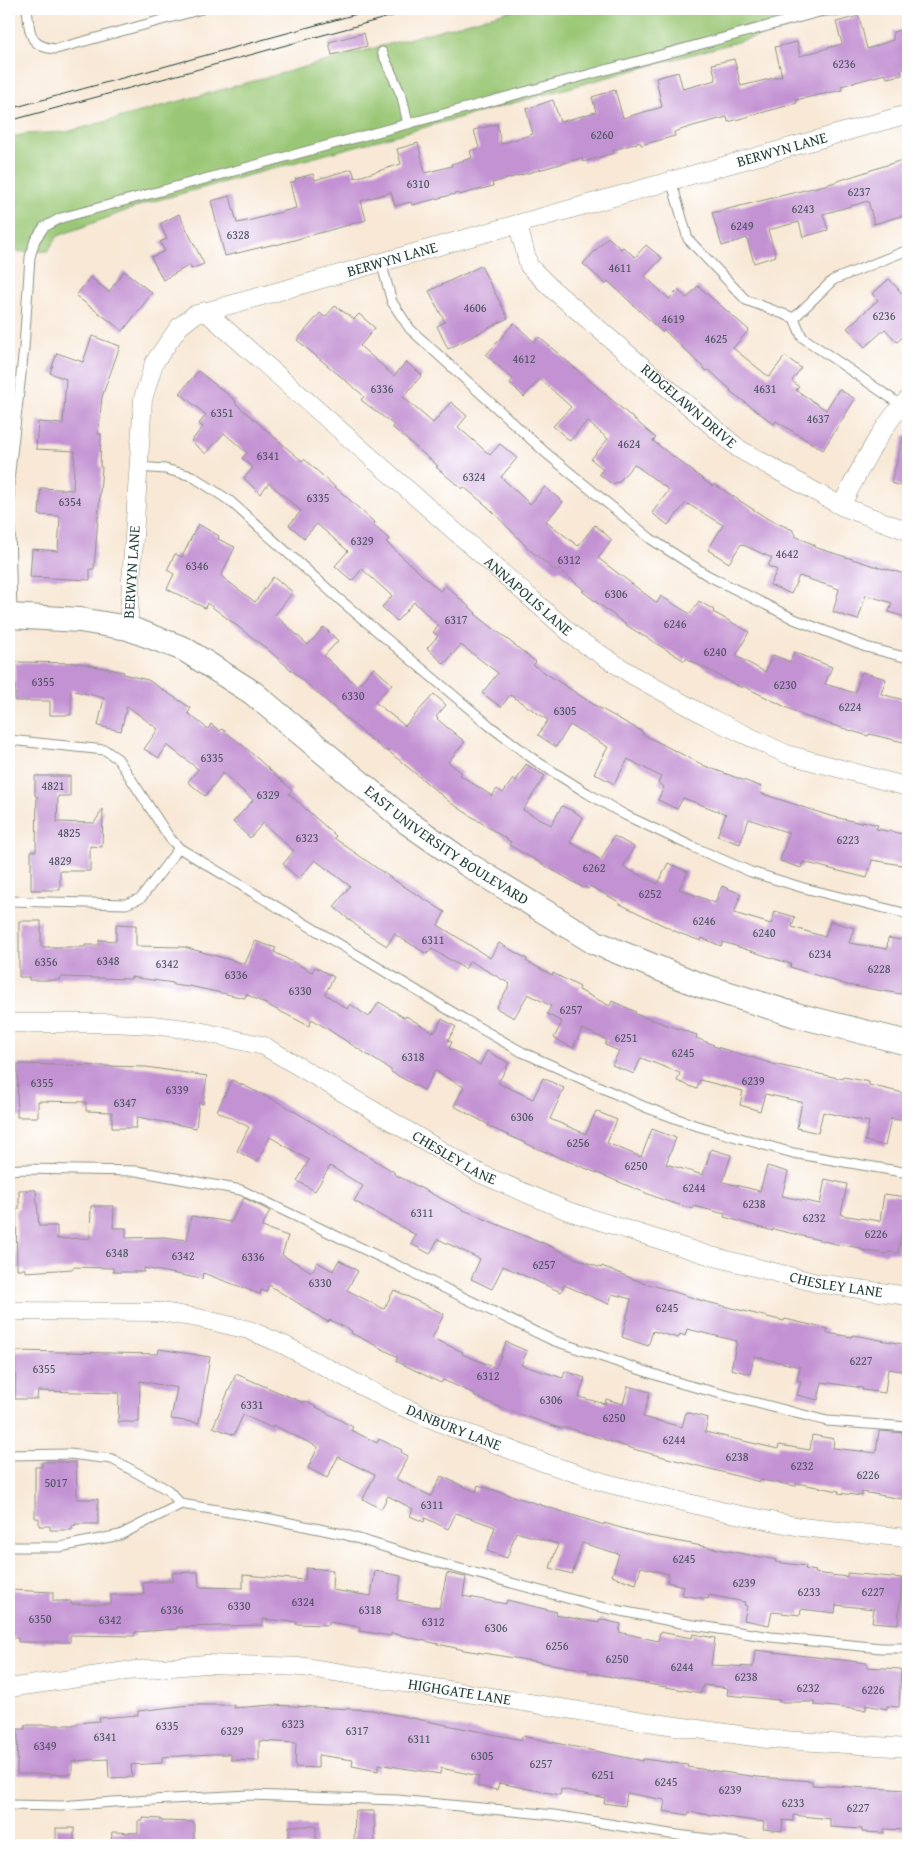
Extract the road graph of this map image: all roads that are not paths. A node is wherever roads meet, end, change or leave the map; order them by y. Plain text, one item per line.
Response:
1 (27, 9) edge
2 (202, 9) edge
3 (830, 9) edge
4 (382, 52) dead end
5 (908, 114) edge
6 (408, 124) junction
7 (671, 180) junction
8 (518, 225) junction
9 (908, 250) edge
10 (381, 262) junction
11 (205, 310) junction
12 (794, 318) junction
13 (905, 402) edge
14 (139, 468) junction
15 (841, 506) junction
16 (908, 530) edge
17 (10, 616) edge
18 (128, 628) junction
19 (908, 658) edge
20 (9, 740) edge
21 (908, 787) edge
22 (179, 848) junction
23 (9, 901) edge
24 (908, 914) edge
25 (9, 1023) edge
26 (908, 1043) edge
27 (9, 1170) edge
28 (908, 1173) edge
29 (908, 1296) edge
30 (9, 1310) edge
31 (908, 1427) edge
32 (9, 1455) edge
33 (180, 1504) junction
34 (908, 1538) edge
35 (9, 1547) edge
36 (908, 1648) edge
37 (9, 1688) edge
38 (908, 1748) edge
39 (9, 1805) edge
40 (754, 1845) edge

1 - 2 lane
3 - 6 lane
4 - 6 lane
5 - 7 street, BERWYN LANE
6 - 17 lane
7 - 8 street, BERWYN LANE
7 - 12 lane
8 - 10 street, BERWYN LANE
8 - 15 street, RIDGELAWN DRIVE
9 - 12 lane
10 - 11 street, BERWYN LANE
10 - 19 lane
11 - 14 street, BERWYN LANE
11 - 21 street, ANNAPOLIS LANE
12 - 13 lane
13 - 15 street
14 - 18 street, BERWYN LANE
14 - 24 lane
15 - 16 street, RIDGELAWN DRIVE
17 - 18 street, EAST UNIVERSITY BOULEVARD
18 - 26 street, EAST UNIVERSITY BOULEVARD
20 - 22 lane
22 - 23 lane
22 - 28 lane
25 - 29 street, CHESLEY LANE
27 - 31 lane
30 - 34 street, DANBURY LANE
32 - 33 lane
33 - 35 lane
33 - 36 lane
37 - 38 street, HIGHGATE LANE
39 - 40 lane

